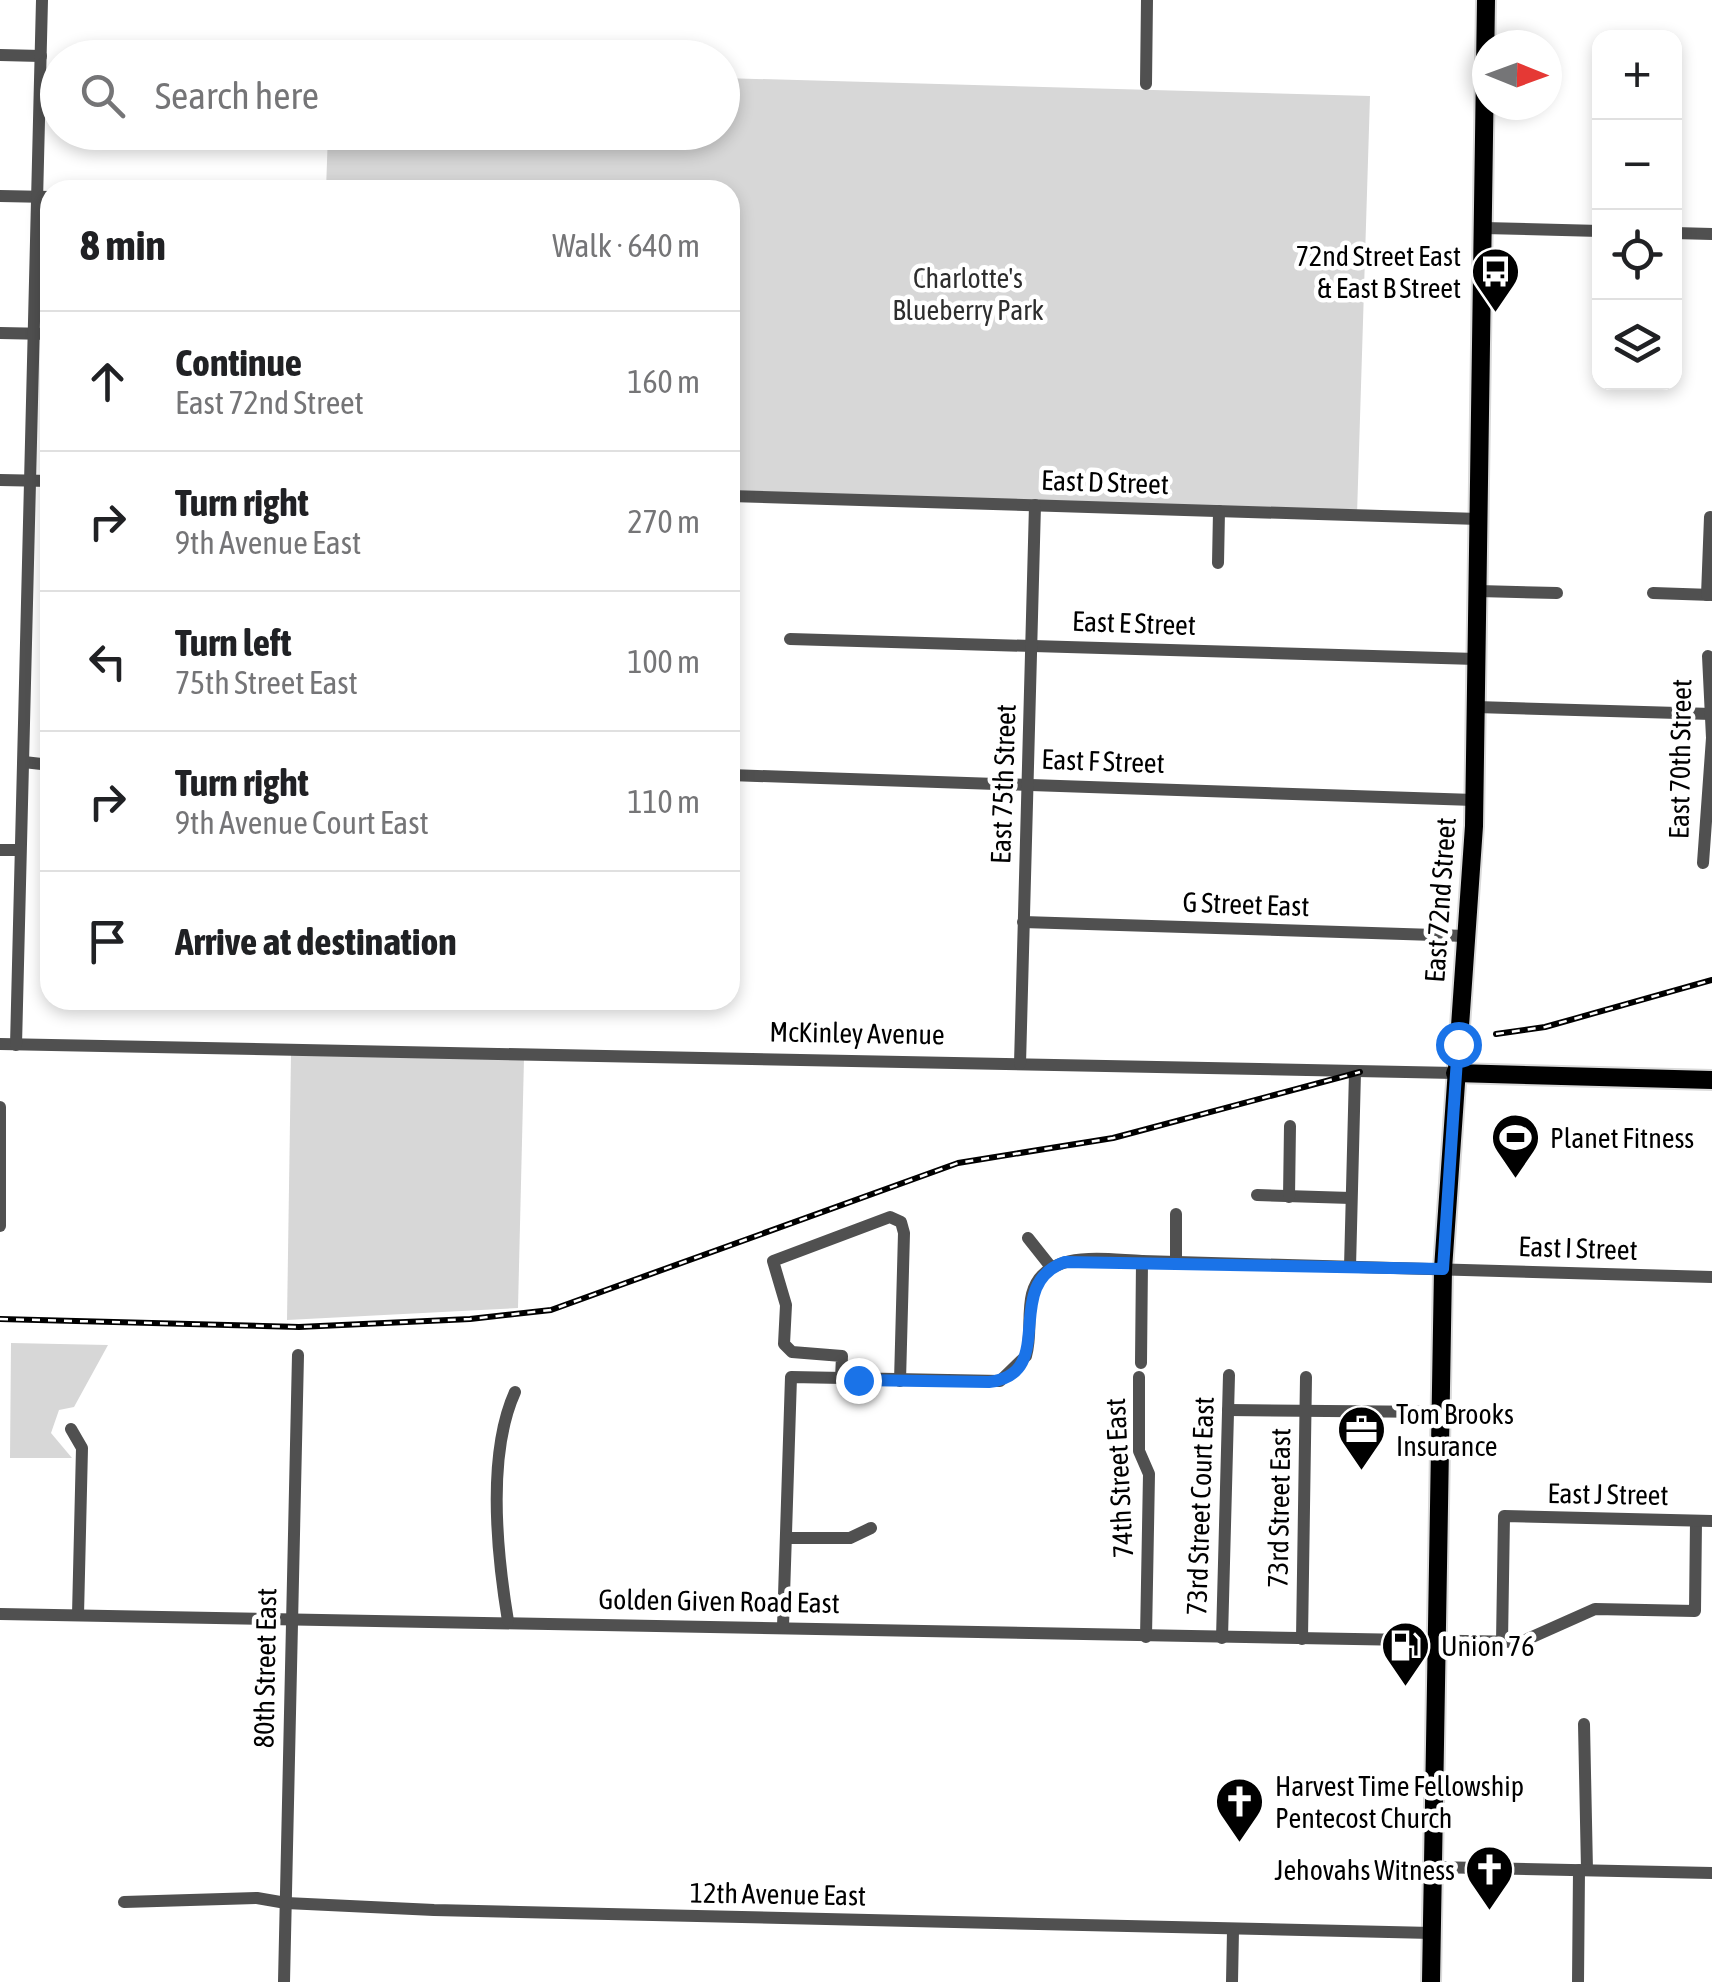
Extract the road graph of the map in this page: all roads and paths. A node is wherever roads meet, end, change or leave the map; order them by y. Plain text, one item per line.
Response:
1 (42, 0) edge
2 (1147, 0) edge
3 (1486, 0) edge
4 (41, 40) edge
5 (0, 55) edge
6 (40, 56) edge
7 (1146, 84) dead end
8 (43, 150) edge
9 (44, 180) edge
10 (0, 196) edge
11 (40, 197) edge
12 (1484, 228) junction
13 (1592, 231) edge
14 (1682, 233) edge
15 (1712, 234) edge
16 (40, 252) edge
17 (0, 333) edge
18 (34, 334) junction
19 (40, 334) edge
20 (0, 480) edge
21 (31, 480) junction
22 (40, 480) edge
23 (740, 496) edge
24 (1035, 505) junction
25 (1219, 511) junction
26 (1710, 517) dead end
27 (1479, 518) junction
28 (1218, 564) dead end
29 (1478, 591) junction
30 (1557, 593) dead end
31 (1654, 593) dead end
32 (1709, 595) edge
33 (790, 639) dead end
34 (1032, 645) junction
35 (1708, 656) dead end
36 (1476, 659) junction
37 (1476, 707) junction
38 (1711, 714) edge
39 (24, 762) junction
40 (40, 764) edge
41 (740, 775) edge
42 (1028, 784) junction
43 (1474, 800) junction
44 (0, 850) edge
45 (20, 850) junction
46 (1703, 863) dead end
47 (1023, 922) junction
48 (1466, 936) junction
49 (0, 1044) edge
50 (16, 1044) junction
51 (1020, 1064) junction
52 (1355, 1072) junction
53 (1455, 1073) junction
54 (1712, 1080) edge
55 (0, 1107) edge
56 (1290, 1126) dead end
57 (1257, 1195) dead end
58 (1289, 1197) junction
59 (1351, 1198) junction
60 (1176, 1214) dead end
61 (0, 1226) edge
62 (1028, 1238) dead end
63 (1142, 1261) junction
64 (1176, 1262) junction
65 (1350, 1266) junction
66 (1051, 1267) junction
67 (1443, 1269) junction
68 (1712, 1277) edge
69 (298, 1355) dead end
70 (1229, 1375) dead end
71 (1306, 1377) dead end
72 (841, 1379) junction
73 (900, 1381) junction
74 (514, 1392) dead end
75 (1228, 1410) junction
76 (1306, 1411) junction
77 (1441, 1412) junction
78 (71, 1429) dead end
79 (1696, 1521) junction
80 (1712, 1522) edge
81 (870, 1528) dead end
82 (786, 1538) junction
83 (0, 1614) edge
84 (78, 1615) junction
85 (291, 1617) junction
86 (508, 1621) junction
87 (783, 1627) junction
88 (1146, 1636) junction
89 (1222, 1638) junction
90 (1302, 1639) junction
91 (1437, 1642) junction
92 (1502, 1642) junction
93 (1584, 1724) dead end
94 (1434, 1866) junction
95 (1583, 1870) junction
96 (1712, 1873) edge
97 (124, 1902) dead end
98 (286, 1903) junction
99 (1233, 1930) junction
100 (1432, 1934) junction
101 (284, 1982) edge
102 (1232, 1982) edge
103 (1431, 1982) edge
104 (1578, 1982) edge

1 - 4 street
2 - 7 street
3 - 12 main road, East 72nd Street
5 - 6 street
8 - 9 street
10 - 11 street
12 - 13 street
12 - 27 main road, East 72nd Street
14 - 15 street
16 - 18 street
17 - 18 street
18 - 19 street
18 - 21 street
20 - 21 street
21 - 22 street
21 - 39 street
23 - 24 street, East D Street
24 - 25 street, East D Street
24 - 34 street, East 75th Street
25 - 27 street, East D Street
25 - 28 street
26 - 32 street
27 - 29 main road, East 72nd Street
29 - 30 street
29 - 36 main road, East 72nd Street
31 - 32 street
33 - 34 street, East E Street
34 - 36 street, East E Street
34 - 42 street, East 75th Street
35 - 38 street, East 70th Street
36 - 37 main road, East 72nd Street
37 - 38 street
37 - 43 main road, East 72nd Street
38 - 46 street, East 70th Street
39 - 40 street
39 - 45 street
41 - 42 street, East F Street
42 - 43 street, East F Street
42 - 47 street, East 75th Street
43 - 48 main road, East 72nd Street
44 - 45 street
45 - 50 street
47 - 48 street, G Street East
47 - 51 street, East 75th Street
48 - 53 main road, East 72nd Street
49 - 50 street, McKinley Avenue
50 - 51 street, McKinley Avenue
51 - 52 street, McKinley Avenue
52 - 53 street, McKinley Avenue
52 - 59 street
53 - 54 main road, McKinley Avenue
53 - 67 main road, East 72nd Street
55 - 61 street
56 - 58 street
57 - 58 street
58 - 59 street
59 - 65 street
60 - 64 street
62 - 66 street
63 - 64 street, East I Street
63 - 66 street, East I Street
63 - 88 street, 74th Street East
64 - 65 street, East I Street
65 - 67 street, East I Street
66 - 73 street
67 - 68 street, East I Street
67 - 77 main road, East 72nd Street
69 - 85 street, 80th Street East
70 - 75 street, 73rd Street Court East
71 - 76 street, 73rd Street East
72 - 73 street
72 - 73 street
72 - 82 street
74 - 86 street
75 - 76 street
75 - 89 street, 73rd Street Court East
76 - 77 street
76 - 90 street, 73rd Street East
77 - 91 main road, East 72nd Street
78 - 84 street
79 - 80 street, East J Street
79 - 92 street, Golden Given Road East
79 - 92 street, East J Street
81 - 82 street
82 - 87 street
83 - 84 street, Golden Given Road East
84 - 85 street, Golden Given Road East
85 - 86 street, Golden Given Road East
85 - 98 street, 80th Street East
86 - 87 street, Golden Given Road East
87 - 88 street, Golden Given Road East
88 - 89 street, Golden Given Road East
89 - 90 street, Golden Given Road East
90 - 91 street, Golden Given Road East
91 - 92 street, Golden Given Road East
91 - 94 main road, East 72nd Street
93 - 95 street
94 - 95 street
94 - 100 main road, East 72nd Street
95 - 96 street
95 - 104 street
97 - 98 street, 12th Avenue East
98 - 99 street, 12th Avenue East
98 - 101 street, 80th Street East
99 - 100 street, 12th Avenue East
99 - 102 street
100 - 103 main road, East 72nd Street

